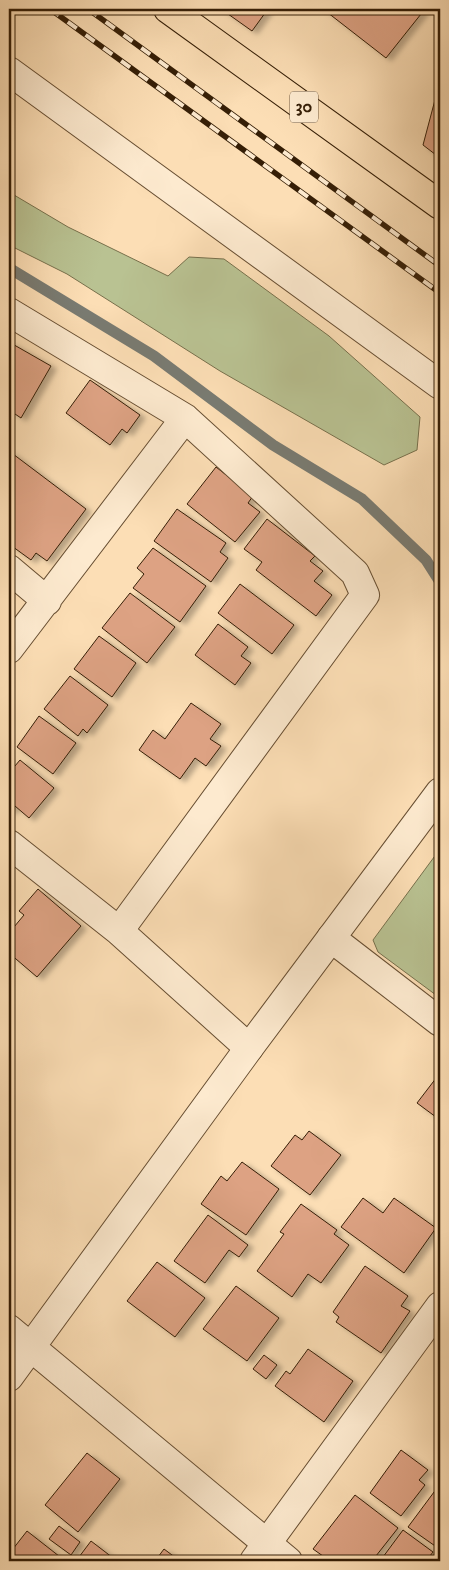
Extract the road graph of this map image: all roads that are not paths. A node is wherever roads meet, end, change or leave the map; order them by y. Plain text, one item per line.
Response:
1 (168, 9) edge
2 (9, 71) edge
3 (440, 205) edge
4 (9, 312) edge
5 (440, 386) edge
6 (185, 418) junction
7 (9, 569) edge
8 (47, 601) junction
9 (9, 649) edge
10 (440, 792) edge
11 (9, 844) edge
12 (119, 931) junction
13 (331, 938) junction
14 (440, 1022) edge
15 (249, 1048) junction
16 (440, 1306) edge
17 (9, 1329) edge
18 (31, 1347) junction
19 (9, 1378) edge
20 (260, 1552) edge
21 (288, 1561) edge

1 - 3 main road, 30
2 - 5 street
4 - 6 street
6 - 8 street
6 - 12 street
7 - 8 street
8 - 9 street
10 - 13 street
11 - 12 street
12 - 15 street
13 - 14 street
13 - 15 street
15 - 18 street
16 - 20 street
17 - 18 street
18 - 19 street
18 - 20 street
20 - 21 street

